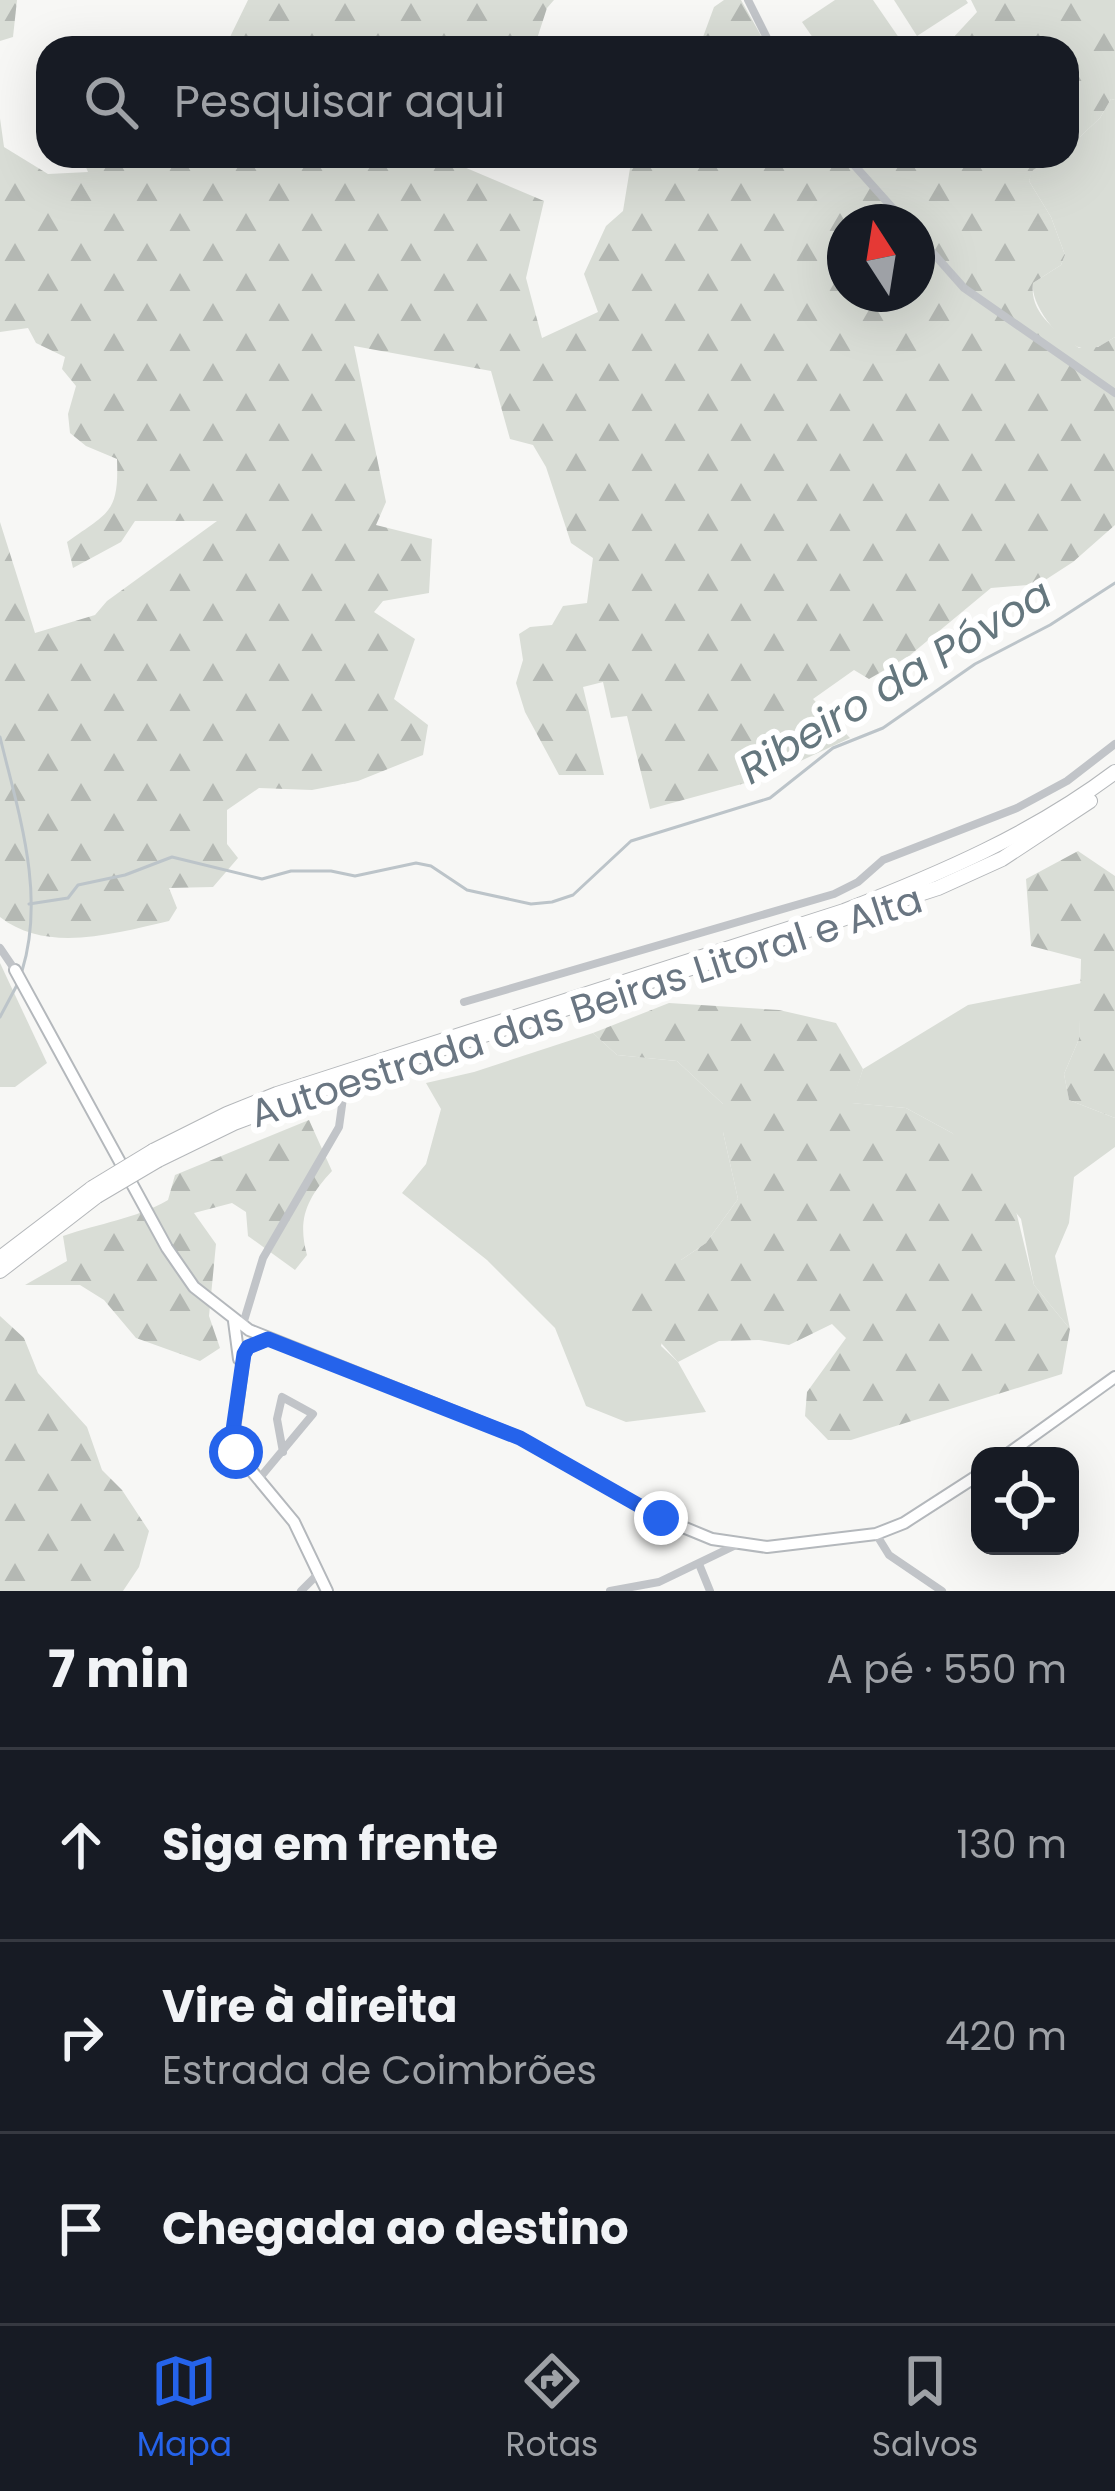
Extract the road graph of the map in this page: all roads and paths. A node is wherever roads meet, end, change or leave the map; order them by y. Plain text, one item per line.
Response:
1 (748, 0) edge
2 (767, 36) edge
3 (857, 168) edge
4 (889, 204) edge
5 (935, 255) edge
6 (1115, 393) edge
7 (1115, 744) edge
8 (1115, 772) edge
9 (1115, 783) edge
10 (0, 948) edge
11 (15, 970) joint
12 (464, 1002) dead end
13 (344, 1098) dead end
14 (156, 1156) junction
15 (95, 1192) junction
16 (0, 1258) edge
17 (0, 1271) edge
18 (242, 1325) junction
19 (268, 1339) junction
20 (244, 1354) junction
21 (1115, 1377) edge
22 (239, 1388) junction
23 (1018, 1447) edge
24 (283, 1452) junction
25 (971, 1480) edge
26 (257, 1481) junction
27 (876, 1534) junction
28 (712, 1539) junction
29 (736, 1545) junction
30 (700, 1564) junction
31 (317, 1575) junction
32 (302, 1591) edge
33 (327, 1591) edge
34 (610, 1591) edge
35 (710, 1591) edge
36 (942, 1591) edge

1 - 2 street
3 - 4 street
5 - 6 street
7 - 12 street
8 - 14 highway, Autoestrada das Beiras Litoral e Alta
9 - 14 highway, Autoestrada das Beiras Litoral e Alta
10 - 11 street
11 - 18 street
13 - 18 street
14 - 15 highway, Autoestrada das Beiras Litoral e Alta, bridge
15 - 16 highway, Autoestrada das Beiras Litoral e Alta
15 - 17 highway, Autoestrada das Beiras Litoral e Alta
18 - 19 street
18 - 20 street
18 - 22 street
19 - 20 street
19 - 28 street
20 - 22 street
21 - 23 street
22 - 26 street
24 - 24 street
24 - 26 street
25 - 27 street
26 - 31 street
27 - 29 street
27 - 36 street
28 - 29 street
28 - 30 street
29 - 30 street
30 - 34 street
30 - 35 street
31 - 32 street
31 - 33 street

